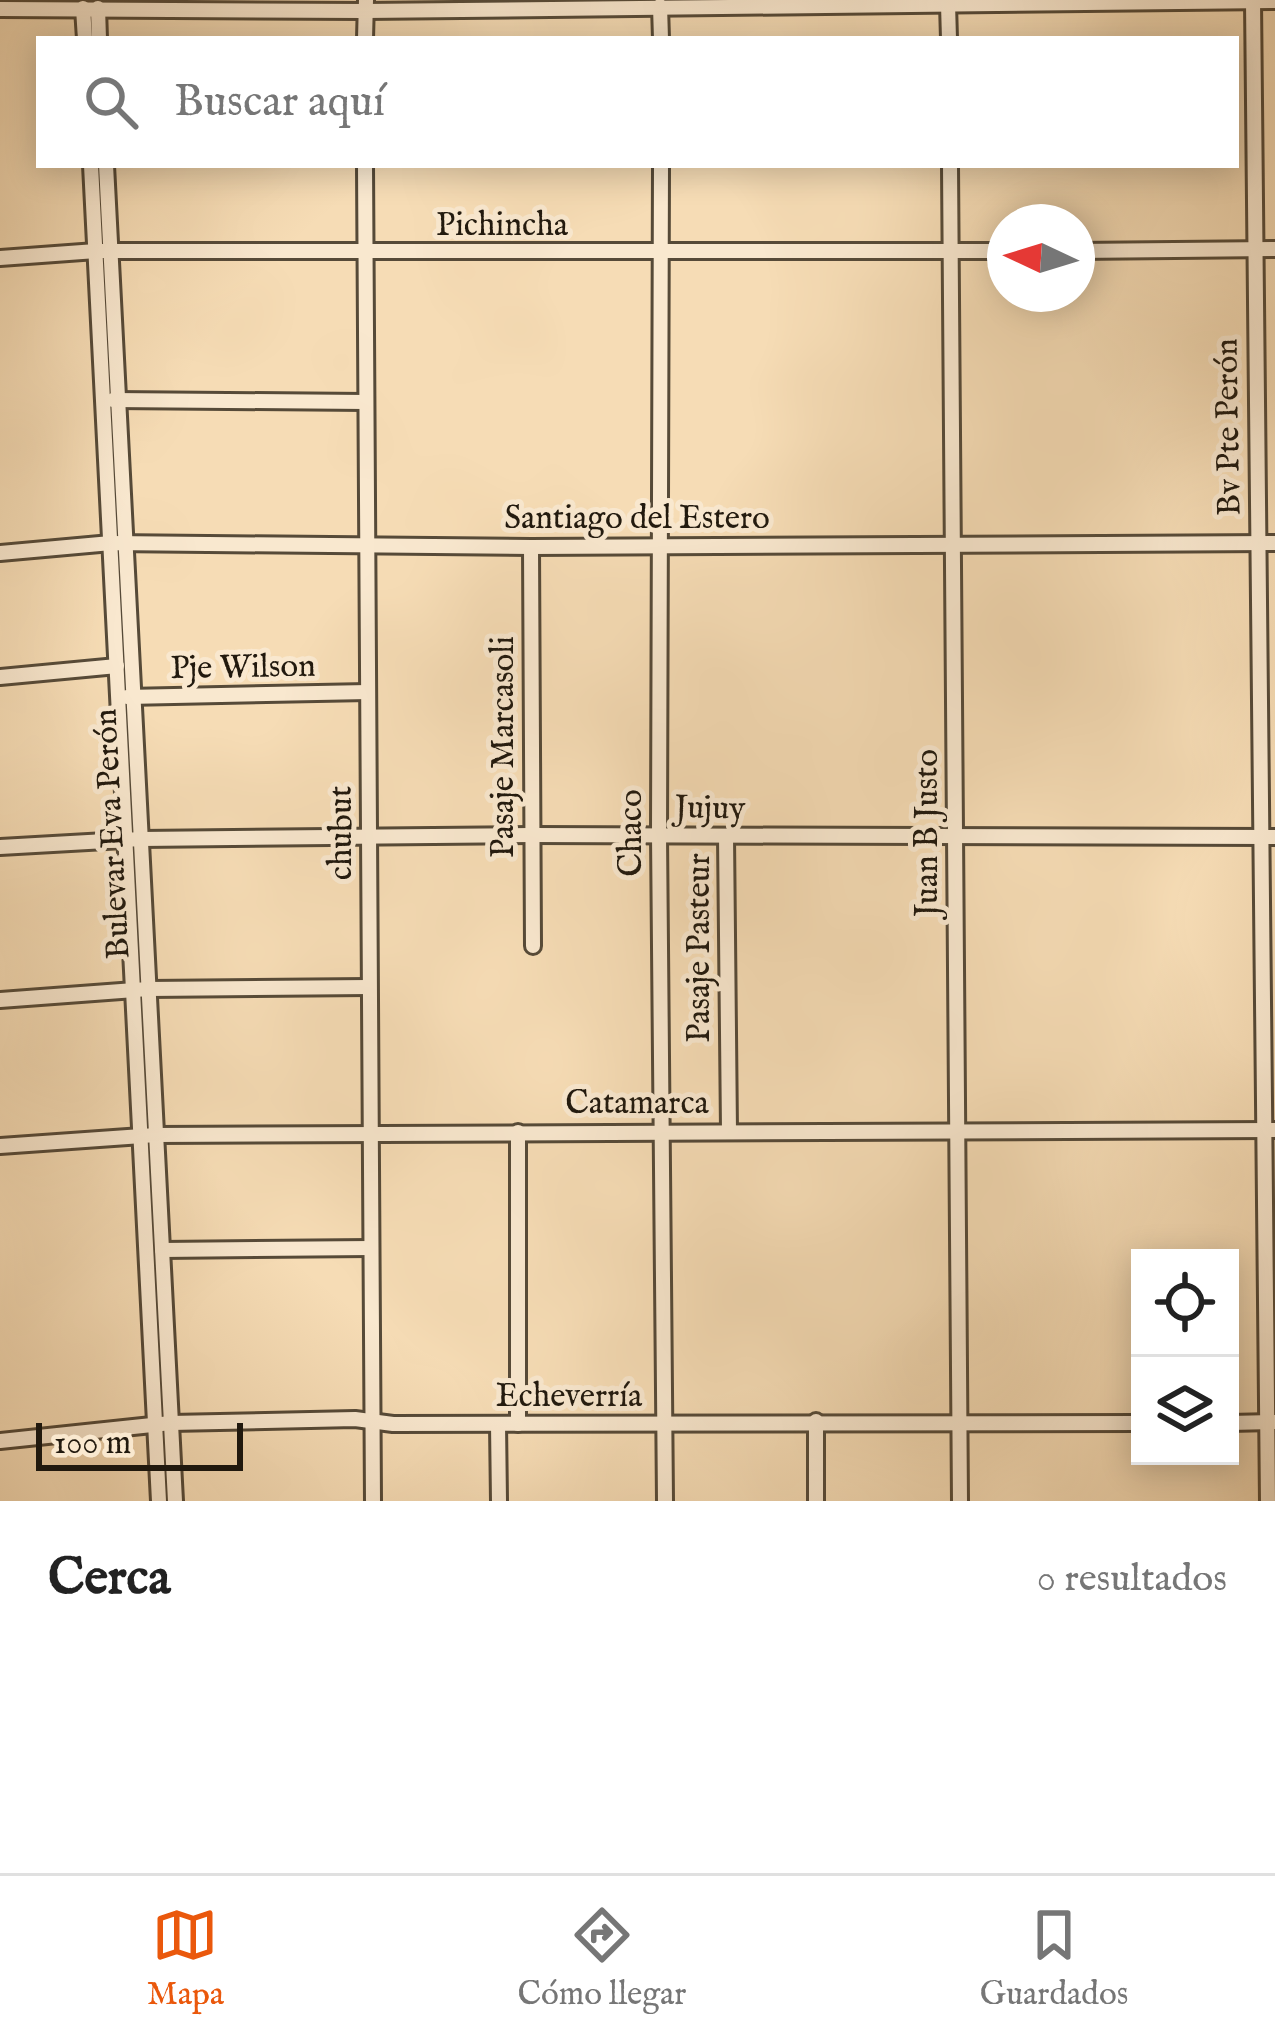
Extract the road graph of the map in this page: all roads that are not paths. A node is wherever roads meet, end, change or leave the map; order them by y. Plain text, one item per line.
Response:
1 (1253, 1) edge
2 (1275, 1) edge
3 (948, 4) junction
4 (365, 6) edge
5 (660, 6) junction
6 (90, 8) junction
7 (0, 9) edge
8 (85, 36) edge
9 (98, 36) edge
10 (661, 36) edge
11 (949, 36) edge
12 (1239, 128) edge
13 (1253, 128) junction
14 (92, 168) edge
15 (106, 168) edge
16 (365, 168) edge
17 (661, 168) edge
18 (950, 168) edge
19 (1095, 250) edge
20 (1253, 250) junction
21 (1275, 250) edge
22 (103, 251) junction
23 (950, 251) junction
24 (987, 251) edge
25 (662, 252) junction
26 (365, 254) junction
27 (0, 258) edge
28 (111, 400) junction
29 (366, 402) junction
30 (1257, 543) junction
31 (1275, 543) edge
32 (118, 544) junction
33 (953, 544) junction
34 (662, 545) junction
35 (367, 546) junction
36 (531, 547) junction
37 (0, 553) edge
38 (117, 666) junction
39 (0, 677) edge
40 (368, 692) junction
41 (126, 697) junction
42 (530, 835) junction
43 (658, 835) junction
44 (726, 836) junction
45 (1268, 837) edge
46 (369, 838) junction
47 (133, 839) junction
48 (955, 839) junction
49 (0, 847) edge
50 (533, 946) dead end
51 (369, 987) junction
52 (141, 989) junction
53 (0, 1000) edge
54 (1270, 1130) edge
55 (663, 1131) junction
56 (729, 1131) junction
57 (957, 1131) junction
58 (518, 1132) junction
59 (370, 1134) junction
60 (149, 1136) junction
61 (0, 1146) edge
62 (371, 1248) junction
63 (162, 1250) junction
64 (372, 1420) junction
65 (816, 1421) junction
66 (1272, 1422) edge
67 (163, 1423) junction
68 (1131, 1423) edge
69 (1239, 1423) edge
70 (498, 1424) junction
71 (518, 1424) junction
72 (664, 1424) junction
73 (960, 1424) junction
74 (0, 1441) edge
75 (159, 1501) edge
76 (175, 1501) edge
77 (373, 1501) edge
78 (499, 1501) edge
79 (665, 1501) edge
80 (816, 1501) edge
81 (960, 1501) edge
82 (1268, 1501) edge

1 - 2 street
1 - 3 street
1 - 13 street, Bv Pte Perón
3 - 5 street
3 - 11 street
4 - 5 street
4 - 6 street
5 - 10 street
6 - 7 street
6 - 8 street
6 - 9 street
12 - 13 street
13 - 20 street, Bv Pte Perón
14 - 22 street, Bulevar Eva Perón
15 - 22 street, Bulevar Eva Perón
16 - 26 street, chubut
17 - 25 street, Chaco
18 - 23 street, Juan B Justo
19 - 20 street
20 - 21 street
20 - 30 street, Bv Pte Perón
22 - 26 street, Pichincha
22 - 27 street, Pichincha
22 - 28 street, Bulevar Eva Perón
23 - 24 street, Pichincha
23 - 25 street, Pichincha
23 - 33 street, Juan B Justo
25 - 26 street, Pichincha
25 - 34 street, Chaco
26 - 29 street, chubut
28 - 29 street
28 - 32 street, Bulevar Eva Perón
29 - 35 street, chubut
30 - 31 street, Santiago del Estero
30 - 33 street, Santiago del Estero
30 - 45 street, Bv Pte Perón
32 - 35 street, Santiago del Estero
32 - 37 street, Santiago del Estero
32 - 38 street, Bulevar Eva Perón
32 - 41 street, Bulevar Eva Perón
33 - 34 street, Santiago del Estero
33 - 48 street, Juan B Justo
34 - 36 street, Santiago del Estero
34 - 43 street, Chaco
35 - 36 street, Santiago del Estero
35 - 40 street, chubut
36 - 42 street, Pasaje Marcasoli
38 - 39 street
38 - 41 street, Bulevar Eva Perón
40 - 41 street, Pje Wilson
40 - 46 street, chubut
41 - 47 street, Bulevar Eva Perón
42 - 43 street, Jujuy
42 - 46 street, Jujuy
42 - 50 street, Pasaje Marcasoli
43 - 44 street, Jujuy
43 - 55 street, Chaco
44 - 48 street, Jujuy
44 - 56 street, Pasaje Pasteur
45 - 48 street, Jujuy
45 - 54 street, Bv Pte Perón
46 - 47 street, Jujuy
46 - 51 street, chubut
47 - 49 street, Jujuy
47 - 52 street, Bulevar Eva Perón
48 - 57 street, Juan B Justo
51 - 52 street
51 - 59 street, chubut
52 - 53 street
52 - 60 street, Bulevar Eva Perón
54 - 57 street, Catamarca
54 - 66 street, Bv Pte Perón
55 - 56 street, Catamarca
55 - 58 street, Catamarca
55 - 72 street, Chaco
56 - 57 street, Catamarca
57 - 73 street, Juan B Justo
58 - 59 street, Catamarca
58 - 71 street
59 - 60 street, Catamarca
59 - 62 street, chubut
60 - 61 street, Catamarca
60 - 63 street, Bulevar Eva Perón
60 - 67 street, Bulevar Eva Perón
62 - 63 street
62 - 64 street, chubut
63 - 67 street, Bulevar Eva Perón
64 - 67 street, Echeverría
64 - 70 street, Echeverría
64 - 77 street, chubut
65 - 72 street, Echeverría
65 - 73 street, Echeverría
65 - 80 street
66 - 69 street
66 - 82 street, Bv Pte Perón
67 - 74 street, Echeverría
67 - 75 street, Bulevar Eva Perón
67 - 76 street, Bulevar Eva Perón
68 - 73 street, Echeverría
70 - 71 street, Echeverría
70 - 78 street
71 - 72 street, Echeverría
72 - 79 street, Chaco
73 - 81 street, Juan B Justo

